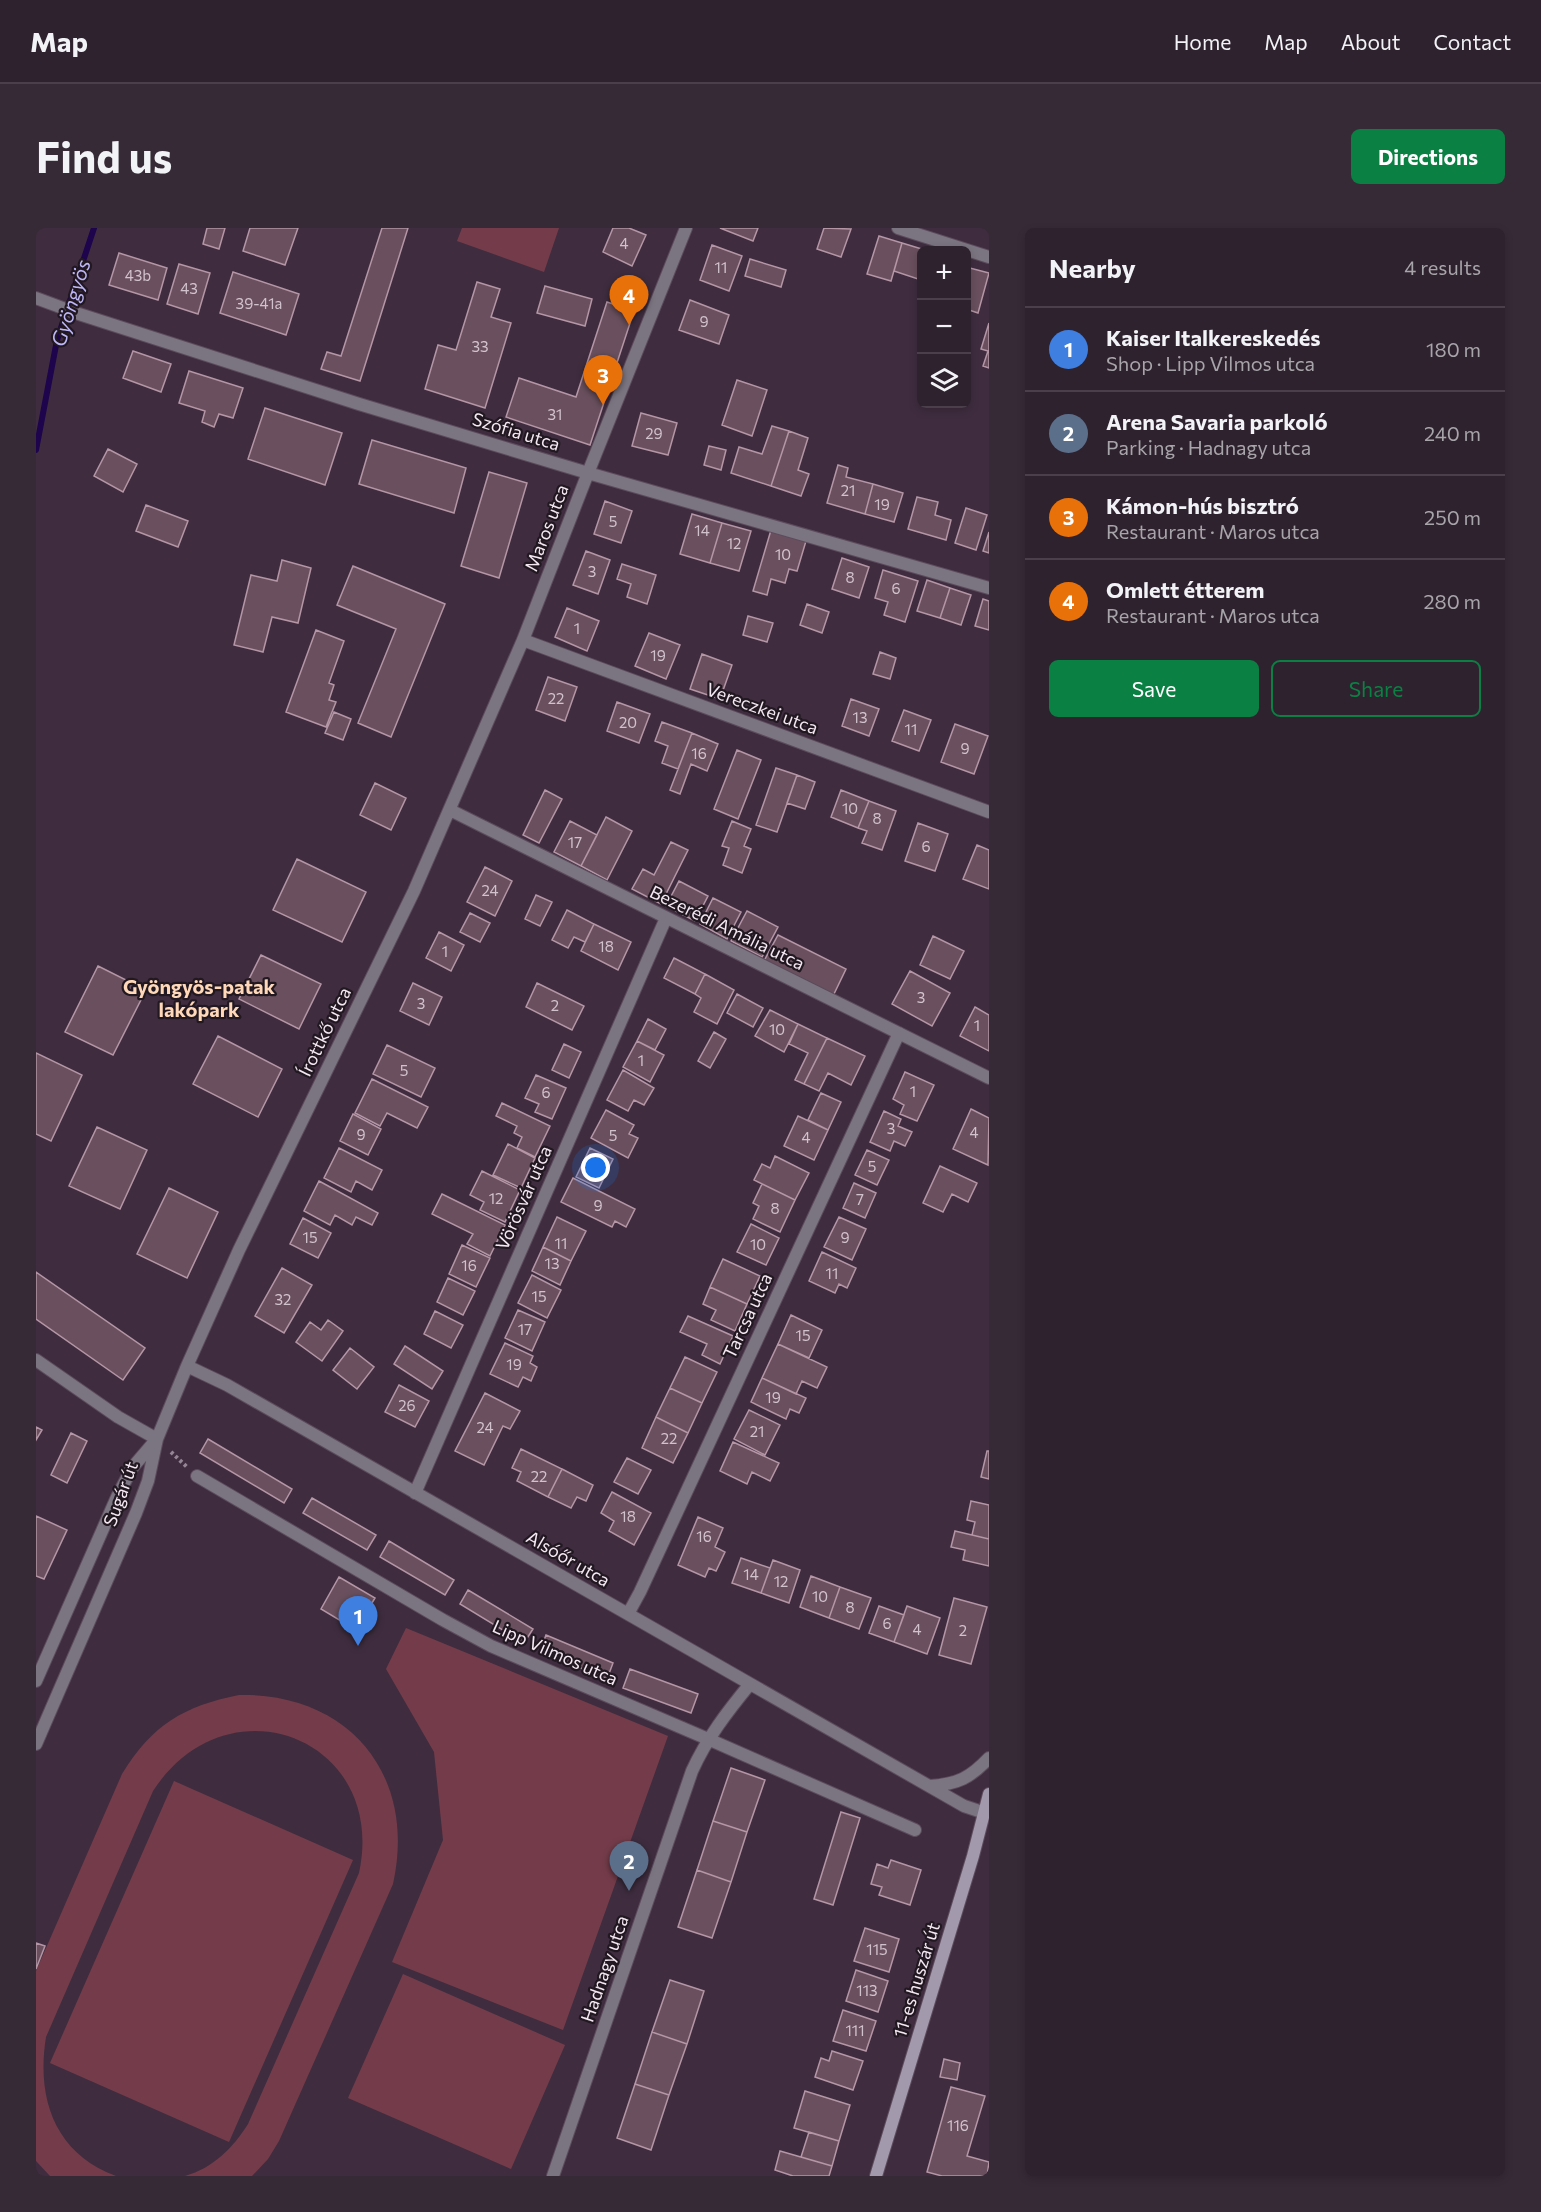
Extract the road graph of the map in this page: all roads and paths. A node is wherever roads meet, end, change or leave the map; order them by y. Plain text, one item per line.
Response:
1 (686, 228) edge
2 (898, 228) edge
3 (989, 257) edge
4 (36, 298) edge
5 (588, 473) junction
6 (989, 588) edge
7 (523, 640) junction
8 (450, 810) junction
9 (989, 812) edge
10 (666, 918) junction
11 (899, 1033) junction
12 (989, 1078) edge
13 (36, 1360) edge
14 (187, 1366) junction
15 (157, 1439) junction
16 (196, 1476) joint
17 (415, 1492) junction
18 (628, 1614) junction
19 (36, 1681) edge
20 (750, 1684) junction
21 (708, 1738) junction
22 (36, 1744) edge
23 (989, 1758) edge
24 (930, 1786) junction
25 (989, 1794) edge
26 (984, 1813) junction
27 (915, 1830) dead end
28 (553, 2176) edge
29 (876, 2176) edge

1 - 5 street, Maros utca
2 - 3 street
4 - 5 street, Szófia utca
5 - 6 street, Szófia utca
5 - 7 street, Maros utca
7 - 8 street, Írottkő utca
7 - 9 street, Vereczkei utca
8 - 10 street, Bezerédi Amália utca
8 - 14 street, Írottkő utca
10 - 11 street, Bezerédi Amália utca
10 - 17 street, Vörösvár utca
11 - 12 street, Bezerédi Amália utca
11 - 18 street, Tarcsa utca
13 - 15 street
14 - 15 street, Írottkő utca
14 - 17 street, Alsóőr utca
15 - 16 path
15 - 19 street, Sugár út
15 - 22 street, Sugár út
16 - 21 street, Lipp Vilmos utca
17 - 18 street, Alsóőr utca
18 - 20 street, Alsóőr utca
20 - 21 street, Hadnagy utca
20 - 24 street, Alsóőr utca
21 - 27 street, Lipp Vilmos utca
21 - 28 street, Hadnagy utca
23 - 24 street
24 - 26 street, Alsóőr utca
25 - 26 main road, 11-es huszár út
26 - 29 main road, 11-es huszár út

